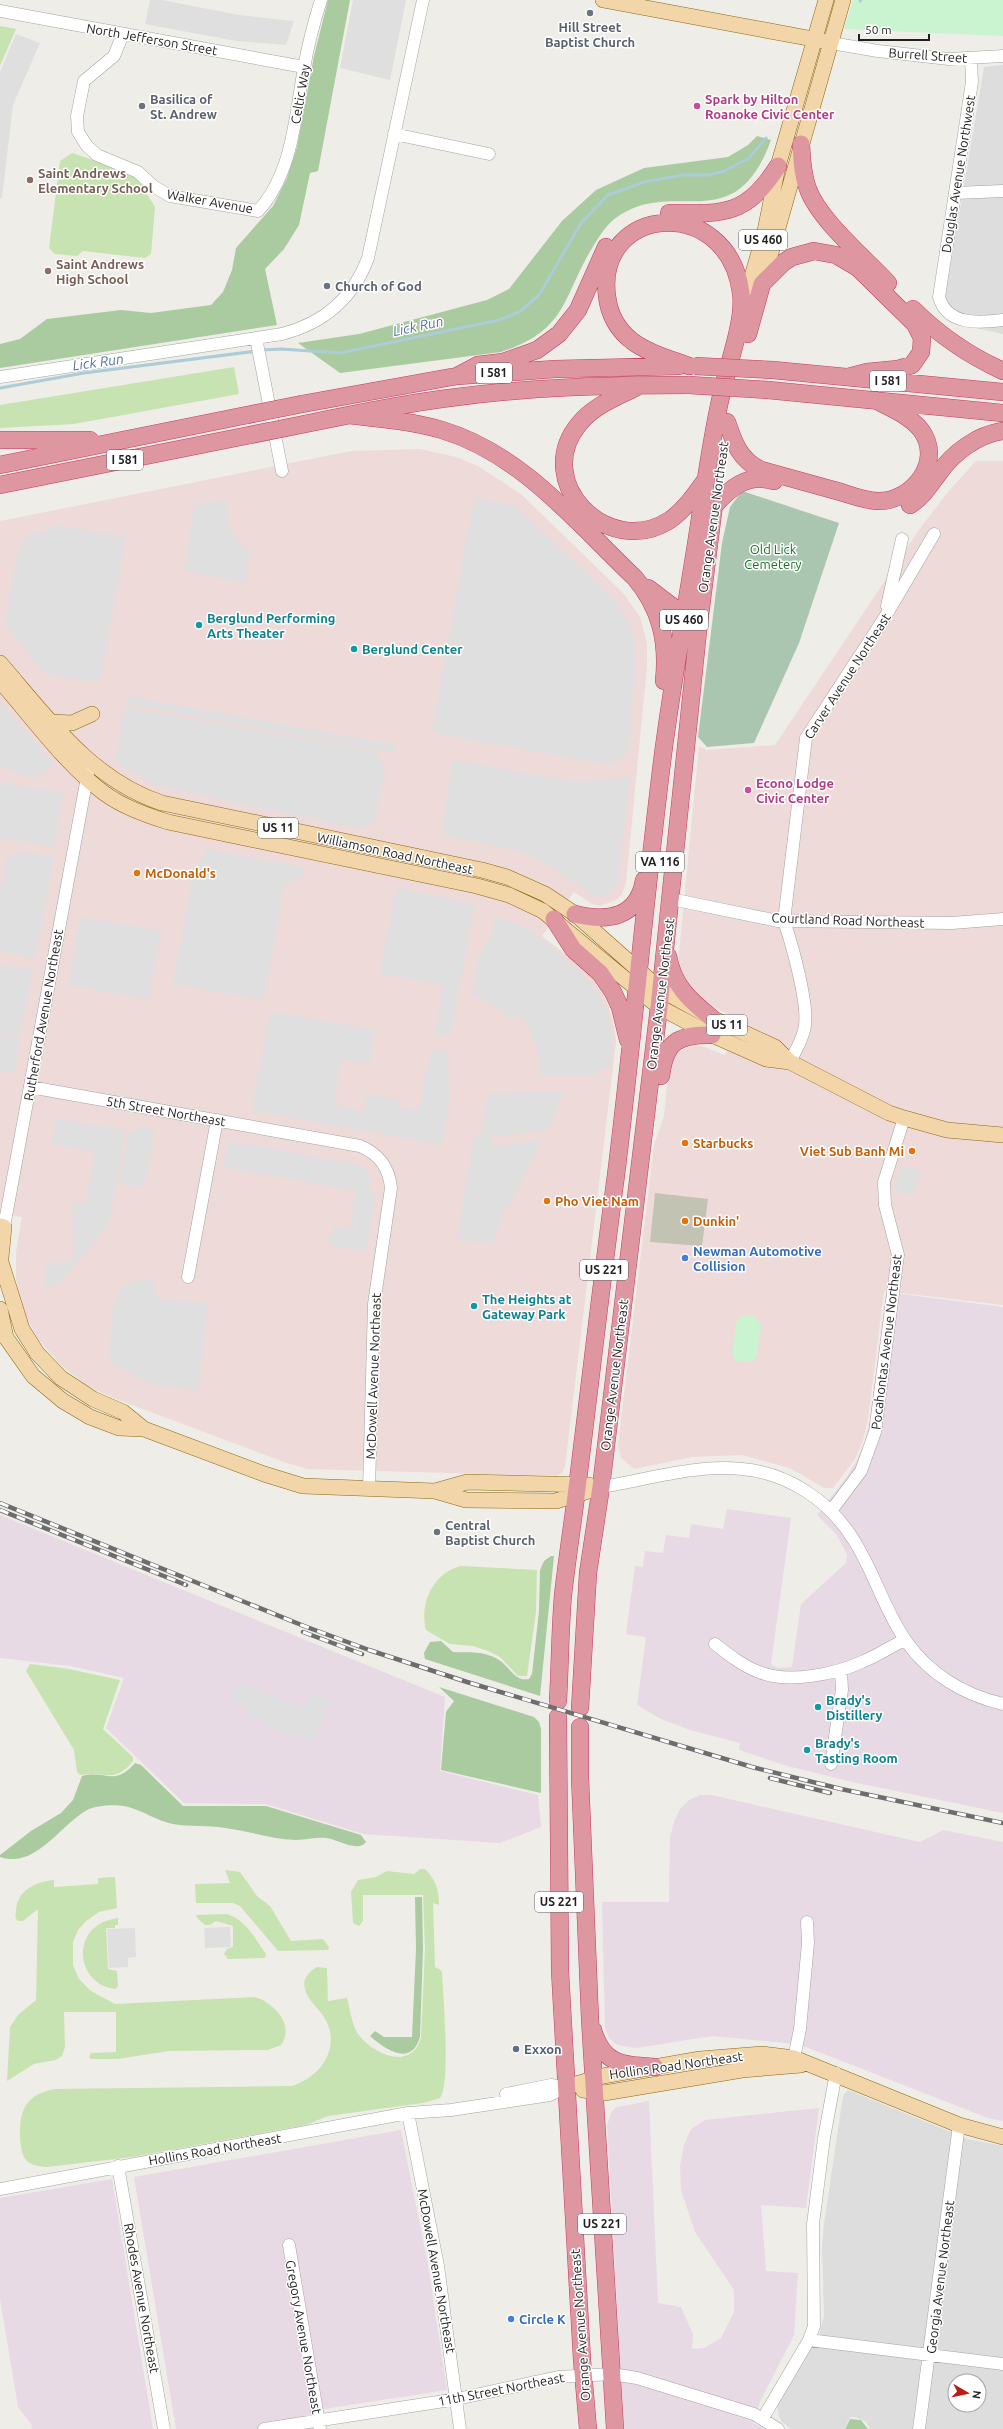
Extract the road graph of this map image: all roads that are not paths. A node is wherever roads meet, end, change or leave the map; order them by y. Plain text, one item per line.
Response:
1 (321, 0) edge
2 (423, 0) edge
3 (603, 0) edge
4 (826, 0) edge
5 (843, 0) edge
6 (625, 2) edge
7 (0, 11) edge
8 (123, 34) junction
9 (814, 40) junction
10 (831, 43) junction
11 (1003, 56) edge
12 (970, 59) junction
13 (304, 67) junction
14 (394, 134) junction
15 (801, 144) junction
16 (489, 154) dead end
17 (778, 166) junction
18 (275, 186) joint
19 (1003, 191) edge
20 (955, 193) junction
21 (762, 284) junction
22 (742, 312) junction
23 (1003, 320) edge
24 (259, 350) junction
25 (692, 366) junction
26 (1003, 371) edge
27 (457, 376) junction
28 (0, 377) edge
29 (848, 377) junction
30 (643, 385) junction
31 (1003, 392) edge
32 (875, 400) junction
33 (1003, 413) edge
34 (349, 415) junction
35 (727, 422) junction
36 (1003, 431) edge
37 (0, 440) edge
38 (125, 440) junction
39 (0, 465) edge
40 (282, 471) dead end
41 (706, 478) junction
42 (0, 485) edge
43 (713, 507) junction
44 (934, 534) dead end
45 (902, 539) dead end
46 (635, 578) junction
47 (685, 616) junction
48 (885, 617) junction
49 (0, 663) edge
50 (0, 681) edge
51 (92, 714) dead end
52 (52, 722) junction
53 (665, 743) junction
54 (662, 762) junction
55 (91, 763) junction
56 (87, 779) junction
57 (655, 835) junction
58 (671, 899) junction
59 (575, 914) junction
60 (554, 919) junction
61 (1003, 919) edge
62 (784, 921) junction
63 (666, 944) junction
64 (648, 990) junction
65 (712, 1018) junction
66 (712, 1035) junction
67 (630, 1056) junction
68 (790, 1062) junction
69 (30, 1087) junction
70 (904, 1118) junction
71 (217, 1120) junction
72 (1003, 1135) edge
73 (301, 1136) joint
74 (642, 1145) junction
75 (2, 1226) edge
76 (0, 1265) edge
77 (188, 1276) dead end
78 (0, 1309) edge
79 (3, 1333) edge
80 (144, 1429) junction
81 (600, 1487) junction
82 (369, 1489) junction
83 (577, 1490) junction
84 (831, 1511) junction
85 (905, 1640) junction
86 (715, 1644) dead end
87 (841, 1670) junction
88 (1003, 1704) edge
89 (580, 1708) dead end
90 (580, 1728) dead end
91 (832, 1764) dead end
92 (807, 1922) dead end
93 (590, 2019) junction
94 (794, 2058) junction
95 (810, 2064) junction
96 (655, 2067) junction
97 (836, 2073) junction
98 (594, 2085) junction
99 (566, 2087) junction
100 (408, 2114) junction
101 (959, 2125) junction
102 (1003, 2137) edge
103 (118, 2166) junction
104 (0, 2189) edge
105 (289, 2245) dead end
106 (809, 2340) junction
107 (930, 2355) junction
108 (1003, 2364) edge
109 (612, 2374) junction
110 (583, 2375) junction
111 (457, 2399) junction
112 (763, 2418) junction
113 (319, 2424) edge
114 (164, 2429) edge
115 (264, 2429) edge
116 (460, 2429) edge
117 (588, 2429) edge
118 (615, 2429) edge
119 (778, 2429) edge
120 (919, 2429) edge

1 - 13 street, Celtic Way
2 - 14 street
3 - 6 main road
4 - 9 main road, US 460
5 - 10 main road, US 460
6 - 9 main road
7 - 8 street, North Jefferson Street
8 - 13 street, North Jefferson Street
8 - 18 street, Walker Avenue
9 - 10 main road
9 - 17 main road, US 460
10 - 12 street, Burrell Street
10 - 15 main road, US 460
11 - 12 street, Burrell Street
12 - 20 street, Douglas Avenue Northwest
13 - 18 street, Celtic Way
14 - 16 street
14 - 24 street
15 - 21 main road, US 460
15 - 26 highway
17 - 22 main road, US 460
17 - 27 highway
19 - 20 street
20 - 23 street, Douglas Avenue Northwest
21 - 29 highway
21 - 35 highway, Orange Avenue Northeast / US 460
22 - 25 highway
22 - 41 highway, Orange Avenue Northeast / US 460
24 - 28 street
24 - 40 street
25 - 27 highway, I 581
25 - 29 highway, I 581, bridge
27 - 38 highway, I 581, bridge
29 - 31 highway, I 581
30 - 32 highway, I 581, bridge
30 - 34 highway, I 581
30 - 41 highway
32 - 33 highway, I 581
32 - 35 highway
34 - 42 highway, I 581, bridge
34 - 46 highway
35 - 43 highway, Orange Avenue Northeast / US 460
36 - 43 highway
37 - 38 highway
38 - 39 highway, I 581
41 - 47 highway, Orange Avenue Northeast / US 460
43 - 58 highway, Orange Avenue Northeast / US 460
44 - 48 street, Carver Avenue Northeast
45 - 48 street
46 - 47 highway
46 - 54 highway
47 - 53 highway, Orange Avenue Northeast / US 460
48 - 62 street, Carver Avenue Northeast
49 - 52 main road, Williamson Road Northeast / US 11
50 - 56 main road, Williamson Road Northeast / US 11
51 - 52 main road
52 - 55 main road, Williamson Road Northeast / US 11
53 - 54 highway, Orange Avenue Northeast / US 460
53 - 64 highway, VA 116
54 - 57 highway, Orange Avenue Northeast / US 460
55 - 56 street, Rutherford Avenue Northeast
55 - 59 main road, Williamson Road Northeast / US 11
56 - 60 main road, Williamson Road Northeast / US 11
56 - 69 street, Rutherford Avenue Northeast
57 - 59 highway, VA 116
57 - 64 highway, Orange Avenue Northeast / US 460
58 - 62 street, Courtland Road Northeast
58 - 63 highway, Orange Avenue Northeast / US 460
59 - 64 main road, Williamson Road Northeast / US 11
60 - 64 main road, Williamson Road Northeast / US 11
60 - 67 highway
61 - 62 street, Courtland Road Northeast
62 - 68 street, Carver Avenue Northeast
63 - 64 highway, Orange Avenue Northeast / US 460
63 - 65 highway
64 - 65 main road, Williamson Road Northeast / US 11
64 - 66 main road, Williamson Road Northeast / US 11
64 - 67 highway, Orange Avenue Northeast / US 221
64 - 74 highway, Orange Avenue Northeast / US 221
65 - 68 main road, Williamson Road Northeast / US 11
66 - 68 main road, Williamson Road Northeast / US 11
66 - 74 highway
67 - 83 highway, Orange Avenue Northeast / US 221
68 - 70 main road, Williamson Road Northeast / US 11
69 - 71 street, 5th Street Northeast
69 - 75 street, Rutherford Avenue Northeast
70 - 72 main road, Williamson Road Northeast / US 11
70 - 84 street, Pocahontas Avenue Northeast
71 - 73 street, 5th Street Northeast
71 - 77 street
73 - 82 street, McDowell Avenue Northeast
74 - 81 highway, Orange Avenue Northeast / US 221
75 - 76 main road, Rutherford Avenue Northeast
76 - 80 main road
78 - 79 main road
79 - 80 main road
80 - 82 main road
81 - 83 main road
81 - 84 street
81 - 89 highway, Orange Avenue Northeast / US 221
82 - 83 main road
83 - 99 highway, Orange Avenue Northeast / US 221
84 - 85 street
85 - 87 street
85 - 88 street
86 - 87 street
87 - 91 street
90 - 93 highway, US 221
92 - 94 street
93 - 96 highway
93 - 98 highway, US 221
94 - 95 main road, Hollins Road Northeast
94 - 96 main road, Hollins Road Northeast
95 - 97 main road, Hollins Road Northeast
95 - 98 main road, Hollins Road Northeast
96 - 98 main road, Hollins Road Northeast
97 - 101 main road, Hollins Road Northeast
97 - 106 street
98 - 99 main road, Hollins Road Northeast
98 - 109 highway, US 221
99 - 100 street, Hollins Road Northeast
99 - 110 highway, Orange Avenue Northeast / US 221
100 - 103 street, Hollins Road Northeast
100 - 111 street, McDowell Avenue Northeast
101 - 102 main road, Hollins Road Northeast
101 - 107 street, Georgia Avenue Northeast
103 - 104 street, Hollins Road Northeast
103 - 114 street, Rhodes Avenue Northeast
105 - 113 street, Gregory Avenue Northeast
106 - 107 street
106 - 112 street
107 - 108 street
107 - 120 street, Georgia Avenue Northeast
109 - 110 street, 11th Street Northeast
109 - 112 street, 11th Street Northeast
109 - 118 highway, US 221
110 - 111 street, 11th Street Northeast
110 - 117 highway, Orange Avenue Northeast / US 221
111 - 113 street, 11th Street Northeast
111 - 116 street, McDowell Avenue Northeast
112 - 119 street, 11th Street Northeast
113 - 115 street, 11th Street Northeast

